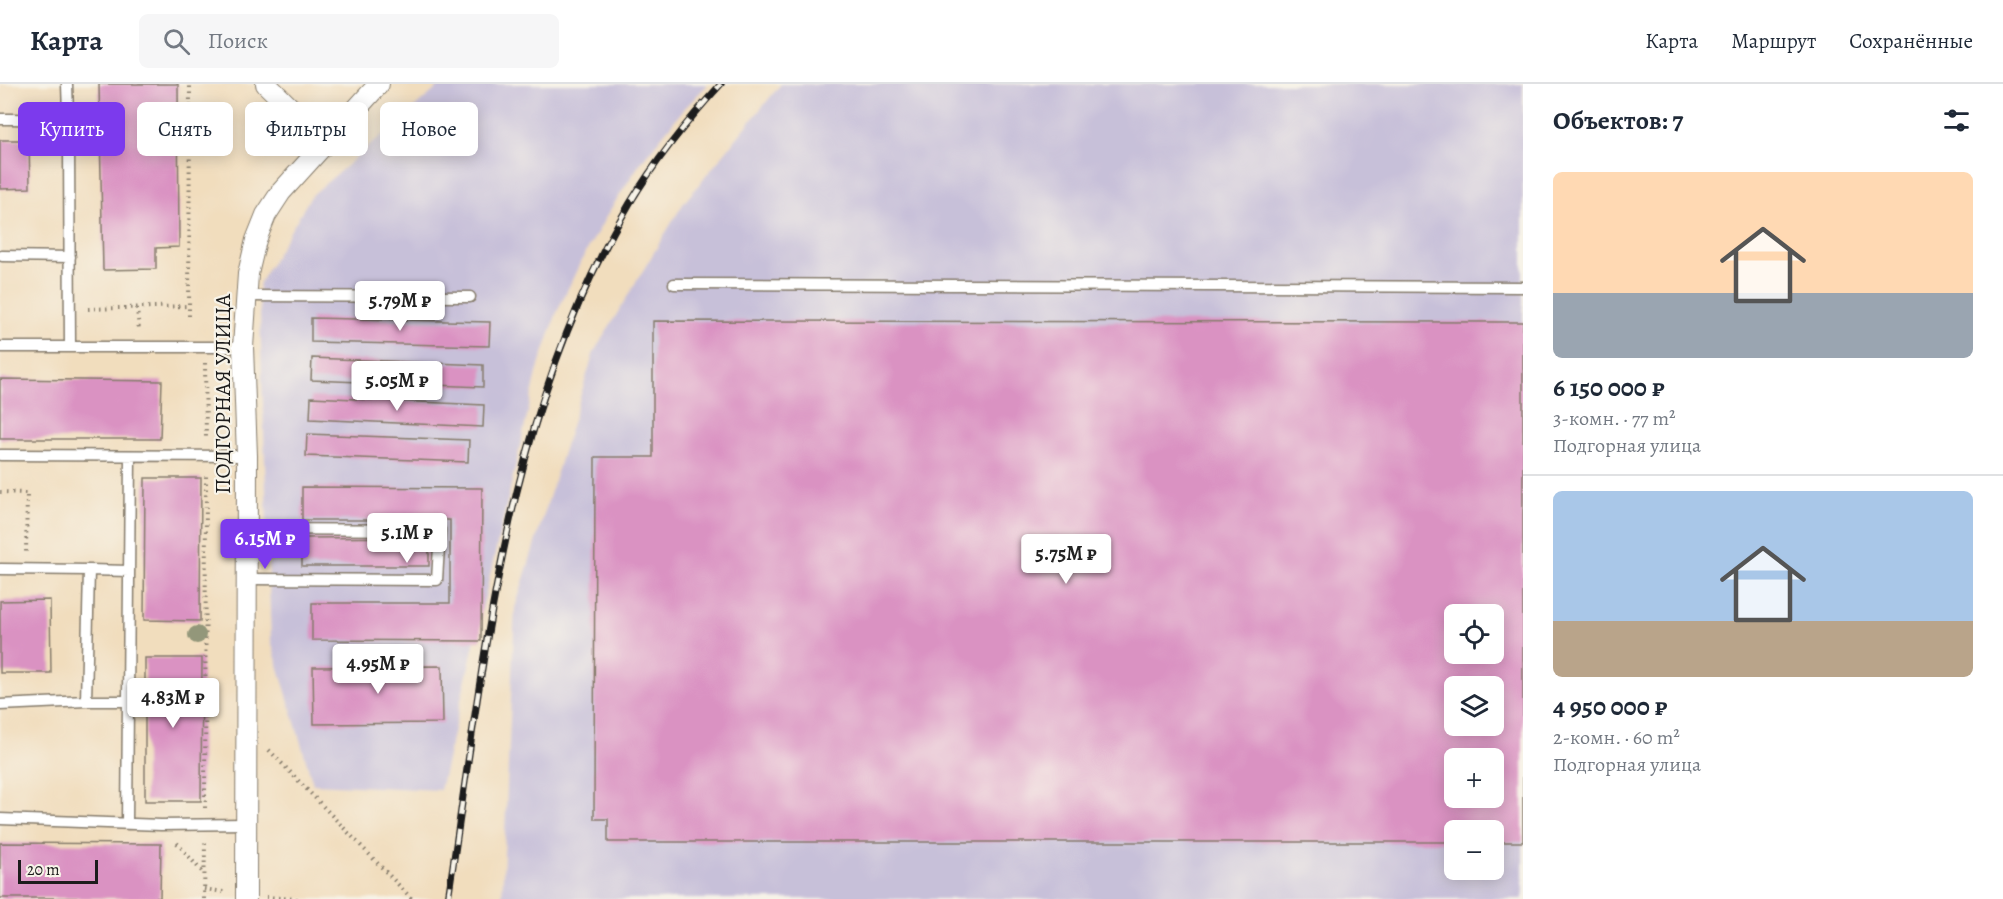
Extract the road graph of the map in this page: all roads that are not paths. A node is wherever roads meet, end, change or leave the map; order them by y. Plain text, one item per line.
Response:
1 (67, 84) edge
2 (266, 84) edge
3 (379, 84) edge
4 (68, 102) edge
5 (284, 102) edge
6 (363, 102) edge
7 (0, 119) edge
8 (18, 119) edge
9 (69, 156) edge
10 (314, 156) edge
11 (2, 256) dead end
12 (70, 257) junction
13 (674, 284) dead end
14 (1523, 287) edge
15 (246, 296) junction
16 (470, 297) dead end
17 (0, 347) edge
18 (70, 347) junction
19 (243, 347) junction
20 (0, 455) edge
21 (130, 456) junction
22 (246, 456) junction
23 (246, 529) junction
24 (0, 569) edge
25 (89, 570) junction
26 (129, 571) junction
27 (246, 579) junction
28 (86, 700) junction
29 (128, 701) junction
30 (0, 705) edge
31 (0, 819) edge
32 (128, 824) junction
33 (246, 824) junction
34 (247, 896) edge

1 - 4 lane
2 - 5 street
3 - 6 street, ПОДГОРНАЯ УЛИЦА
7 - 8 lane
9 - 12 lane
10 - 15 street, ПОДГОРНАЯ УЛИЦА
11 - 12 lane
12 - 18 lane
13 - 14 lane
15 - 16 lane
15 - 19 street, ПОДГОРНАЯ УЛИЦА
17 - 18 lane
18 - 19 lane
19 - 22 street, ПОДГОРНАЯ УЛИЦА
20 - 21 lane
21 - 22 lane
21 - 26 lane
22 - 23 street, ПОДГОРНАЯ УЛИЦА
23 - 27 street, ПОДГОРНАЯ УЛИЦА
23 - 27 lane
24 - 25 lane
25 - 26 lane
25 - 28 lane
26 - 29 lane
27 - 33 street, ПОДГОРНАЯ УЛИЦА
28 - 29 lane
28 - 30 lane
29 - 32 lane
31 - 32 lane
32 - 33 lane
33 - 34 street, ПОДГОРНАЯ УЛИЦА

